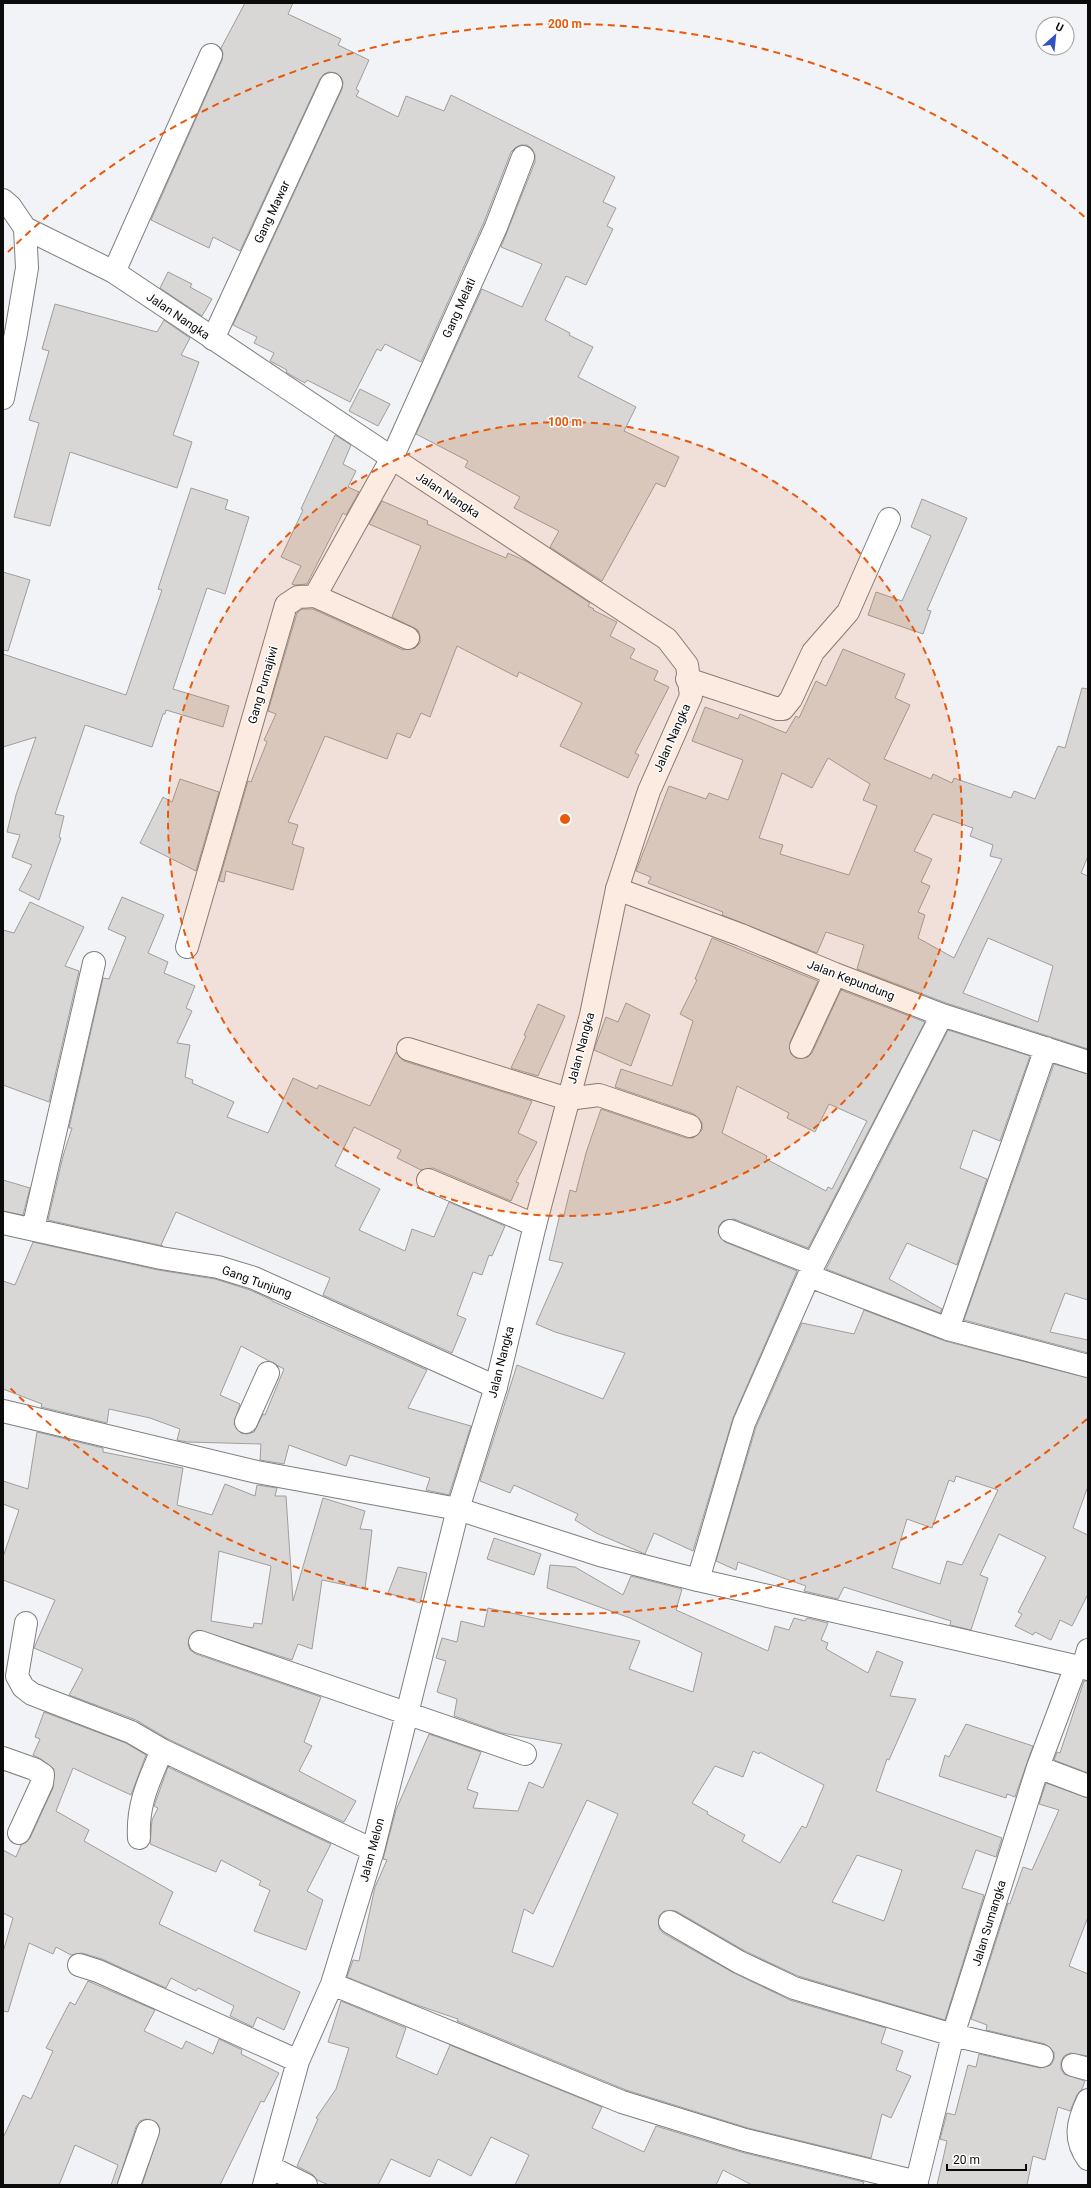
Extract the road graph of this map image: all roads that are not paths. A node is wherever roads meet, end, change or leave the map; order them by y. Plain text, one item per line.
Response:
1 (211, 54) dead end
2 (331, 84) dead end
3 (523, 157) dead end
4 (3, 200) edge
5 (25, 228) junction
6 (114, 272) junction
7 (213, 339) junction
8 (3, 398) edge
9 (392, 458) junction
10 (889, 520) dead end
11 (315, 596) junction
12 (408, 638) dead end
13 (687, 679) junction
14 (618, 889) junction
15 (187, 948) dead end
16 (94, 963) dead end
17 (835, 974) junction
18 (942, 1015) junction
19 (801, 1047) dead end
20 (1046, 1048) junction
21 (408, 1049) dead end
22 (1088, 1062) edge
23 (568, 1099) junction
24 (690, 1126) dead end
25 (428, 1180) dead end
26 (3, 1222) edge
27 (535, 1225) junction
28 (33, 1229) junction
29 (730, 1231) dead end
30 (811, 1270) junction
31 (948, 1329) junction
32 (1088, 1366) edge
33 (268, 1373) dead end
34 (496, 1387) junction
35 (3, 1411) edge
36 (246, 1422) dead end
37 (458, 1509) junction
38 (698, 1580) junction
39 (26, 1623) dead end
40 (200, 1642) dead end
41 (1084, 1663) edge
42 (408, 1713) junction
43 (162, 1750) junction
44 (525, 1754) dead end
45 (3, 1758) edge
46 (1038, 1767) junction
47 (1088, 1786) edge
48 (19, 1833) dead end
49 (139, 1838) dead end
50 (373, 1850) junction
51 (670, 1922) dead end
52 (79, 1965) dead end
53 (332, 1984) junction
54 (953, 2035) junction
55 (1042, 2056) dead end
56 (298, 2061) junction
57 (1088, 2100) edge
58 (148, 2131) dead end
59 (1088, 2159) edge
60 (267, 2176) edge
61 (916, 2183) edge
62 (129, 2185) edge
63 (306, 2185) edge

1 - 6 street
2 - 7 street, Gang Mawar
3 - 9 street, Gang Melati
4 - 5 street
5 - 6 street, Jalan Nangka
5 - 8 street
6 - 7 street, Jalan Nangka
7 - 9 street, Jalan Nangka
9 - 11 street
9 - 13 street, Jalan Nangka
10 - 13 street
11 - 12 street
11 - 15 street, Gang Purnajiwi
13 - 14 street, Jalan Nangka
14 - 17 street, Jalan Kepundung
14 - 23 street, Jalan Nangka
16 - 28 street
17 - 18 street, Jalan Kepundung
17 - 19 street
18 - 20 street, Jalan Kepundung
18 - 30 street
20 - 22 street, Jalan Kepundung
20 - 31 street
21 - 23 street
23 - 24 street
23 - 27 street, Jalan Nangka
25 - 27 street
26 - 28 street, Gang Tunjung
27 - 34 street, Jalan Nangka
28 - 34 street, Gang Tunjung
29 - 30 street
30 - 31 street
30 - 38 street
31 - 32 street
33 - 36 street
34 - 37 street, Jalan Nangka
35 - 37 street
37 - 38 street
37 - 42 street, Jalan Melon
38 - 41 street
39 - 43 street
40 - 42 street
41 - 46 street, Jalan Sumangka
42 - 44 street
42 - 50 street, Jalan Melon
43 - 49 street
43 - 50 street
45 - 48 street
46 - 47 street
46 - 54 street, Jalan Sumangka
50 - 53 street, Jalan Melon
51 - 54 street
52 - 56 street
53 - 56 street, Jalan Melon
53 - 61 street
54 - 55 street
54 - 61 street, Jalan Sumangka
56 - 60 street, Jalan Melon
57 - 59 street
58 - 62 street
60 - 63 street

